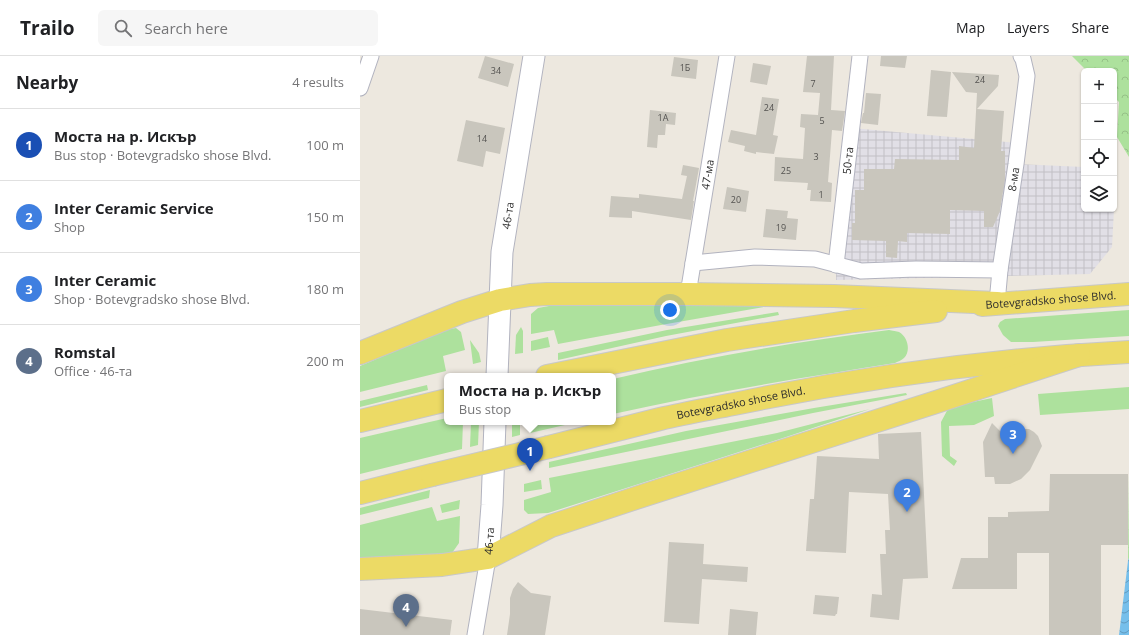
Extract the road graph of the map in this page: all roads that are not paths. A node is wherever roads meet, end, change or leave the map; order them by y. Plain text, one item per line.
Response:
1 (371, 56) edge
2 (534, 56) edge
3 (727, 56) edge
4 (860, 56) edge
5 (1021, 56) edge
6 (360, 88) edge
7 (693, 263) junction
8 (836, 265) junction
9 (1000, 270) junction
10 (688, 294) junction
11 (1129, 294) edge
12 (500, 300) junction
13 (997, 303) junction
14 (1129, 352) edge
15 (360, 353) edge
16 (1079, 355) junction
17 (497, 373) edge
18 (562, 373) edge
19 (444, 400) edge
20 (360, 421) edge
21 (495, 425) edge
22 (360, 493) edge
23 (488, 558) junction
24 (360, 569) edge
25 (475, 635) edge

1 - 6 street
2 - 12 street, 46-та
3 - 7 street, 47-ма
4 - 8 street, 50-та
5 - 9 street, 8-ма
7 - 8 street
7 - 10 street, 47-ма
8 - 9 street
9 - 13 street, 8-ма
10 - 12 main road
10 - 13 main road
11 - 13 main road, Botevgradsko shose Blvd.
12 - 15 main road
12 - 17 street, 46-та
13 - 18 main road, Botevgradsko shose Blvd.
14 - 16 main road, Botevgradsko shose Blvd.
16 - 22 main road, Botevgradsko shose Blvd., bridge
16 - 23 main road
19 - 20 main road
21 - 23 street, 46-та
23 - 24 main road
23 - 25 street, 46-та

